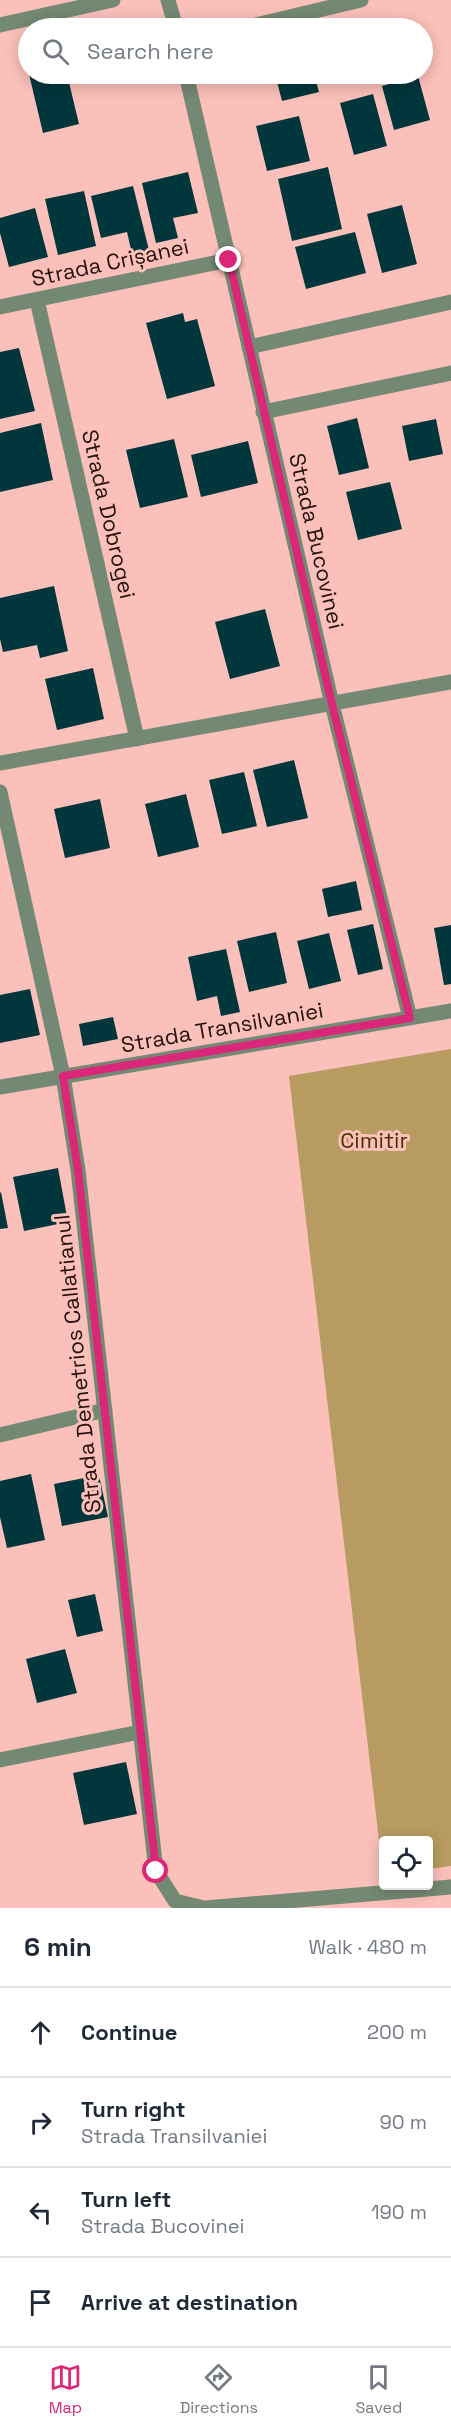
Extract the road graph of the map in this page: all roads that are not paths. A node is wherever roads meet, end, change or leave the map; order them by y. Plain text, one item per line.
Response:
1 (113, 0) edge
2 (168, 0) edge
3 (362, 0) edge
4 (32, 18) edge
5 (173, 18) edge
6 (286, 18) edge
7 (18, 21) edge
8 (0, 25) edge
9 (188, 84) edge
10 (229, 260) junction
11 (37, 300) junction
12 (451, 302) edge
13 (0, 308) edge
14 (249, 346) junction
15 (451, 374) edge
16 (263, 412) junction
17 (451, 682) edge
18 (332, 704) junction
19 (137, 739) junction
20 (0, 763) edge
21 (0, 792) edge
22 (451, 1011) edge
23 (410, 1018) junction
24 (63, 1076) junction
25 (0, 1087) edge
26 (105, 1410) junction
27 (0, 1435) edge
28 (140, 1732) junction
29 (0, 1760) edge
30 (451, 1887) edge
31 (204, 1908) edge

1 - 4 street
2 - 5 street
3 - 6 street
7 - 8 street
9 - 10 street, Strada Bucovinei
10 - 11 street, Strada Crișanei
10 - 14 street, Strada Bucovinei
11 - 13 street, Strada Crișanei
11 - 19 street, Strada Dobrogei
12 - 14 street
14 - 16 street, Strada Bucovinei
15 - 16 street
16 - 18 street, Strada Bucovinei
17 - 18 street
18 - 19 street
18 - 23 street, Strada Bucovinei
19 - 20 street
21 - 24 street, Strada Demetrios Callatianul
22 - 23 street, Strada Transilvaniei
23 - 24 street, Strada Transilvaniei
24 - 25 street, Strada Transilvaniei
24 - 26 street, Strada Demetrios Callatianul
26 - 27 street
26 - 28 street, Strada Demetrios Callatianul
28 - 29 street
28 - 31 street, Strada Demetrios Callatianul
30 - 31 street, Strada Demetrios Callatianul

